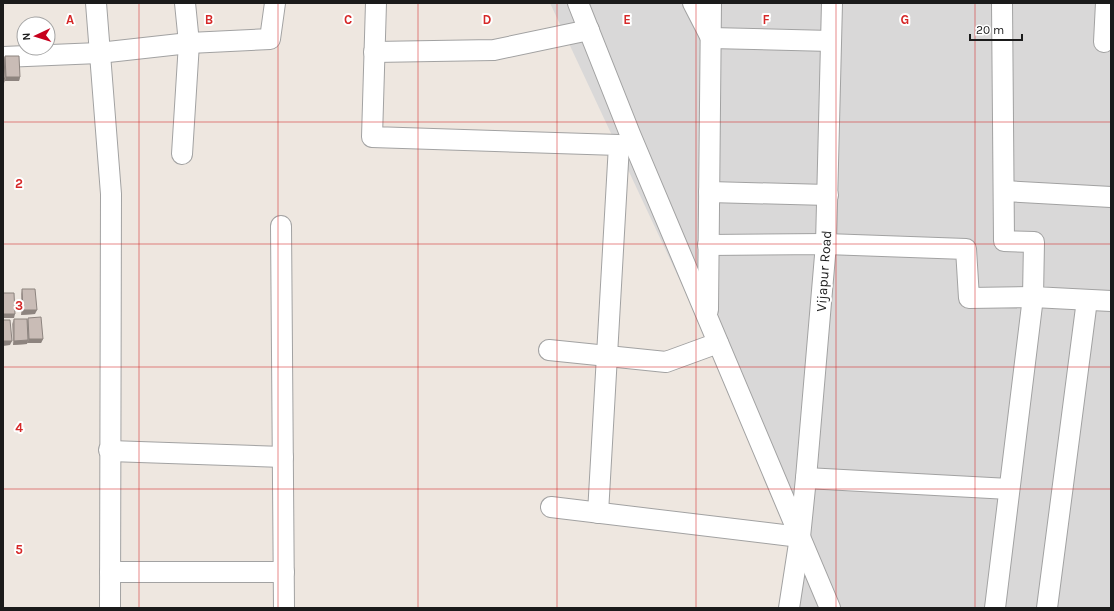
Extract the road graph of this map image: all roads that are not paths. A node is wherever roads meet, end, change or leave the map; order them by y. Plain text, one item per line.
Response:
1 (96, 3) edge
2 (185, 3) edge
3 (275, 3) edge
4 (376, 3) edge
5 (578, 3) edge
6 (693, 3) edge
7 (711, 3) edge
8 (832, 3) edge
9 (1002, 3) edge
10 (1106, 3) edge
11 (589, 30) junction
12 (711, 38) junction
13 (831, 41) junction
14 (1104, 42) dead end
15 (189, 43) junction
16 (374, 52) junction
17 (100, 53) junction
18 (3, 57) edge
19 (182, 154) dead end
20 (1004, 191) junction
21 (709, 192) junction
22 (828, 195) junction
23 (1111, 197) edge
24 (281, 226) dead end
25 (826, 244) junction
26 (708, 245) junction
27 (1033, 297) junction
28 (1086, 300) junction
29 (1111, 301) edge
30 (708, 318) junction
31 (718, 343) junction
32 (549, 350) dead end
33 (607, 356) junction
34 (109, 451) junction
35 (282, 457) junction
36 (806, 478) junction
37 (1009, 490) junction
38 (551, 507) dead end
39 (598, 513) junction
40 (800, 538) junction
41 (110, 572) junction
42 (284, 572) junction
43 (110, 608) edge
44 (284, 608) edge
45 (789, 608) edge
46 (830, 608) edge
47 (994, 608) edge
48 (1047, 608) edge

1 - 17 street
2 - 15 street
3 - 15 street
4 - 16 street
5 - 11 street
6 - 12 street
7 - 12 street
8 - 13 street, Vijapur Road
9 - 20 street
10 - 14 street
11 - 16 street
11 - 30 street
12 - 13 street
12 - 21 street
13 - 22 street, Vijapur Road
15 - 17 street
15 - 19 street
16 - 33 street
17 - 18 street
17 - 34 street
20 - 23 street
20 - 27 street
21 - 22 street
21 - 26 street
22 - 25 street, Vijapur Road
24 - 35 street
25 - 26 street
25 - 27 street
25 - 36 street, Vijapur Road
26 - 30 street
27 - 28 street
27 - 37 street
28 - 29 street
28 - 48 street
30 - 31 street
31 - 33 street
31 - 40 street
32 - 33 street
33 - 39 street
34 - 35 street
34 - 41 street
35 - 42 street
36 - 37 street
36 - 40 street, Vijapur Road
37 - 47 street
38 - 39 street
39 - 40 street
40 - 45 street, Vijapur Road
40 - 46 street
41 - 42 street
41 - 43 street
42 - 44 street

